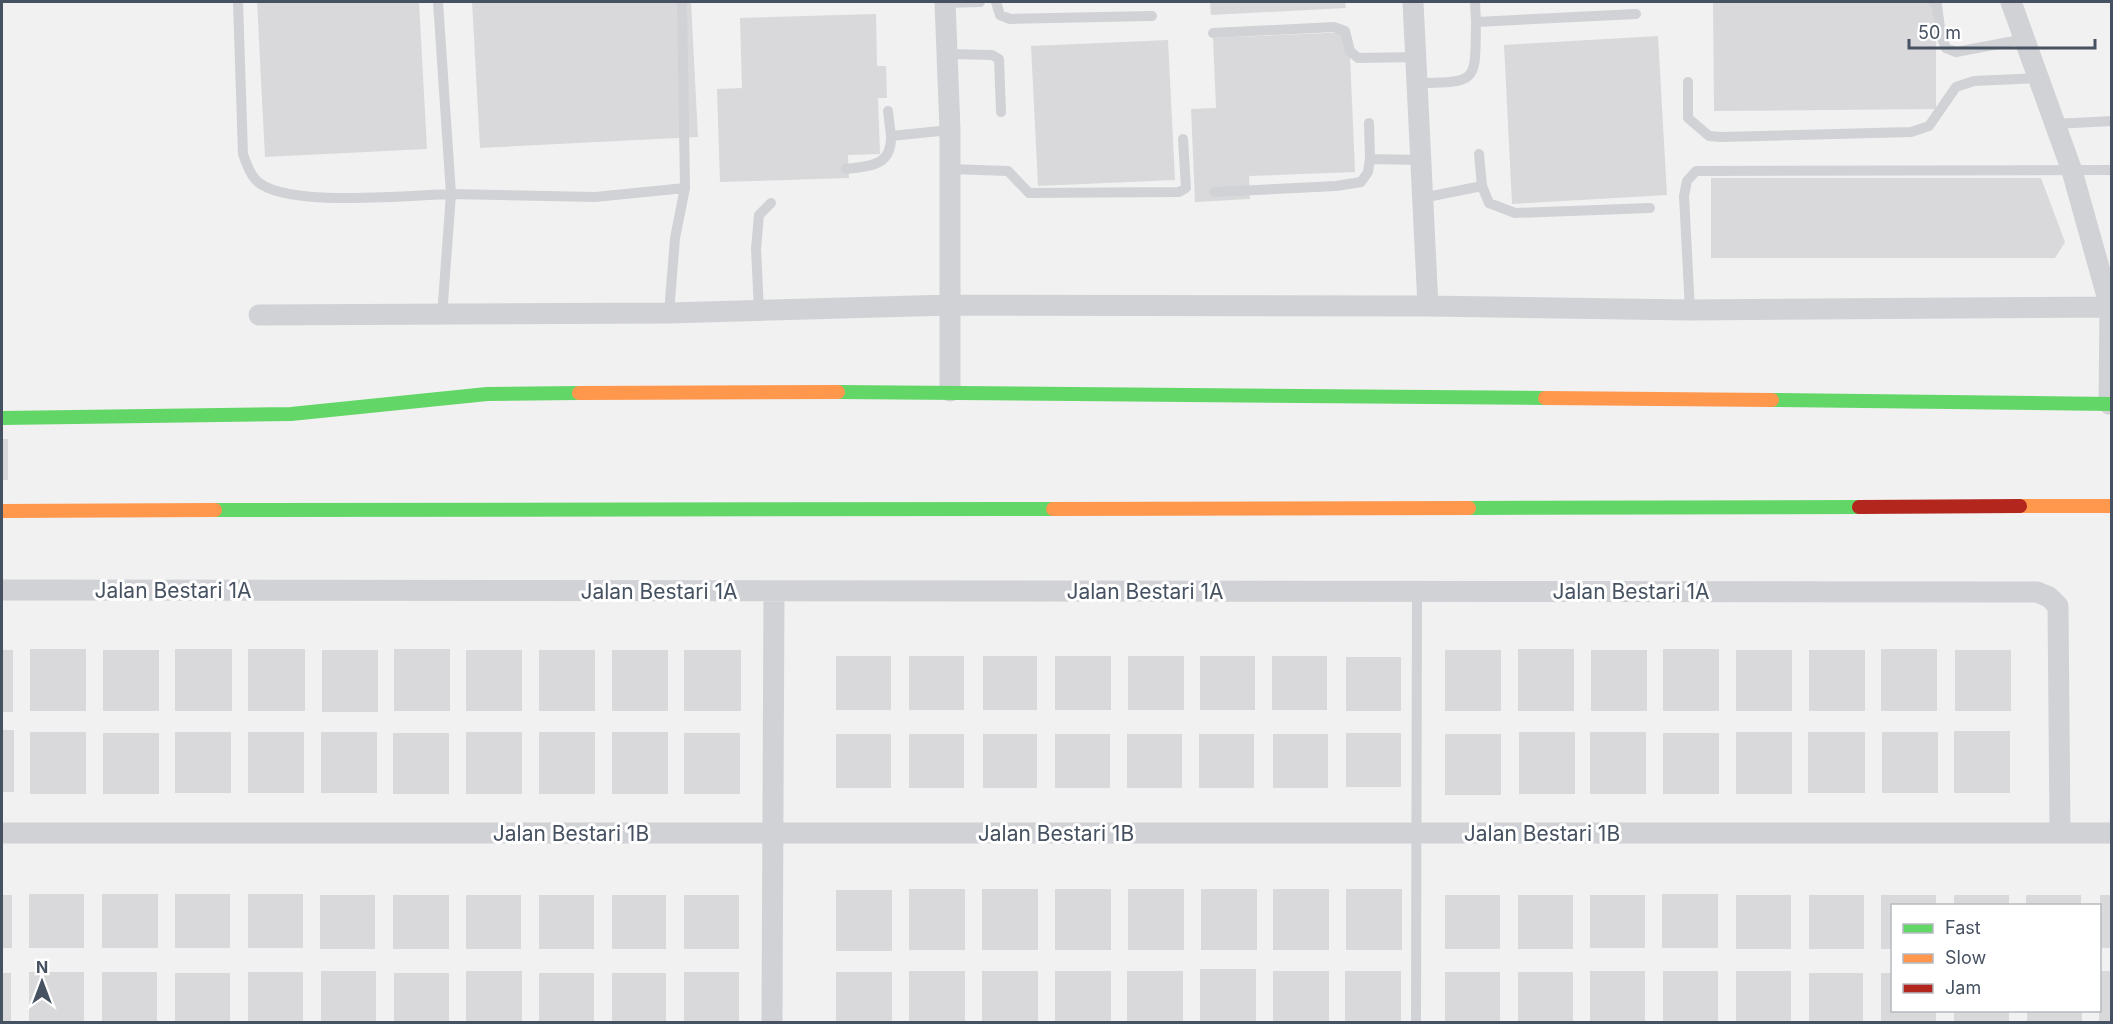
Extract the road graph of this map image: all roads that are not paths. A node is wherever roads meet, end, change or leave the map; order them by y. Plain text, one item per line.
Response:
1 (238, 2) edge
2 (438, 2) edge
3 (682, 2) edge
4 (945, 2) edge
5 (980, 2) edge
6 (996, 2) edge
7 (1413, 2) edge
8 (1475, 2) edge
9 (1933, 2) edge
10 (2011, 2) edge
11 (1636, 14) dead end
12 (1152, 16) dead end
13 (1476, 22) junction
14 (1213, 33) dead end
15 (2025, 39) junction
16 (948, 54) junction
17 (1416, 57) junction
18 (2038, 78) junction
19 (1688, 82) dead end
20 (1417, 83) junction
21 (888, 111) dead end
22 (1001, 112) dead end
23 (2112, 122) edge
24 (1369, 123) dead end
25 (2055, 124) junction
26 (950, 130) junction
27 (891, 136) junction
28 (1183, 139) dead end
29 (1479, 154) dead end
30 (1370, 159) junction
31 (1421, 160) junction
32 (846, 169) dead end
33 (950, 169) junction
34 (2112, 170) edge
35 (2072, 171) junction
36 (1482, 186) junction
37 (685, 188) junction
38 (1214, 192) dead end
39 (451, 194) junction
40 (1422, 198) junction
41 (771, 203) dead end
42 (1650, 208) dead end
43 (951, 305) junction
44 (1428, 306) junction
45 (2111, 307) edge
46 (759, 310) junction
47 (1690, 310) junction
48 (669, 313) junction
49 (259, 315) dead end
50 (442, 316) junction
51 (950, 391) junction
52 (2110, 404) edge
53 (2, 418) edge
54 (2112, 506) edge
55 (2, 511) edge
56 (2, 590) edge
57 (774, 591) junction
58 (1417, 591) junction
59 (774, 832) junction
60 (1417, 832) junction
61 (2060, 832) junction
62 (2112, 832) edge
63 (2, 833) edge
64 (772, 1023) edge
65 (1416, 1023) edge

1 - 39 lane
2 - 39 lane
3 - 37 lane
4 - 5 lane
4 - 16 street
6 - 12 lane
7 - 17 street
8 - 13 lane
9 - 15 lane
10 - 15 street
11 - 13 lane
13 - 20 lane
14 - 17 lane
15 - 18 street
16 - 22 lane
16 - 26 street
17 - 20 street
18 - 19 lane
18 - 25 street
20 - 31 street
21 - 27 lane
23 - 25 lane
24 - 30 lane
25 - 35 street
26 - 27 lane
26 - 33 street
27 - 32 lane
28 - 33 lane
29 - 36 lane
30 - 31 lane
30 - 38 lane
31 - 40 street
33 - 43 street
34 - 35 lane
35 - 45 street
35 - 47 lane
36 - 40 lane
36 - 42 lane
37 - 39 lane
37 - 48 lane
39 - 50 lane
40 - 44 street
41 - 46 lane
43 - 44 street
43 - 46 street
43 - 51 street
44 - 47 street
45 - 47 street
45 - 52 street
46 - 48 street
48 - 50 street
49 - 50 street
51 - 52 street
51 - 53 street
54 - 55 street
56 - 57 street, Jalan Bestari 1A
57 - 58 street, Jalan Bestari 1A
57 - 59 street
58 - 60 lane
58 - 61 street, Jalan Bestari 1A
59 - 60 street, Jalan Bestari 1B
59 - 63 street, Jalan Bestari 1B
59 - 64 street
60 - 61 street, Jalan Bestari 1B
60 - 65 lane
61 - 62 street, Jalan Bestari 1B

